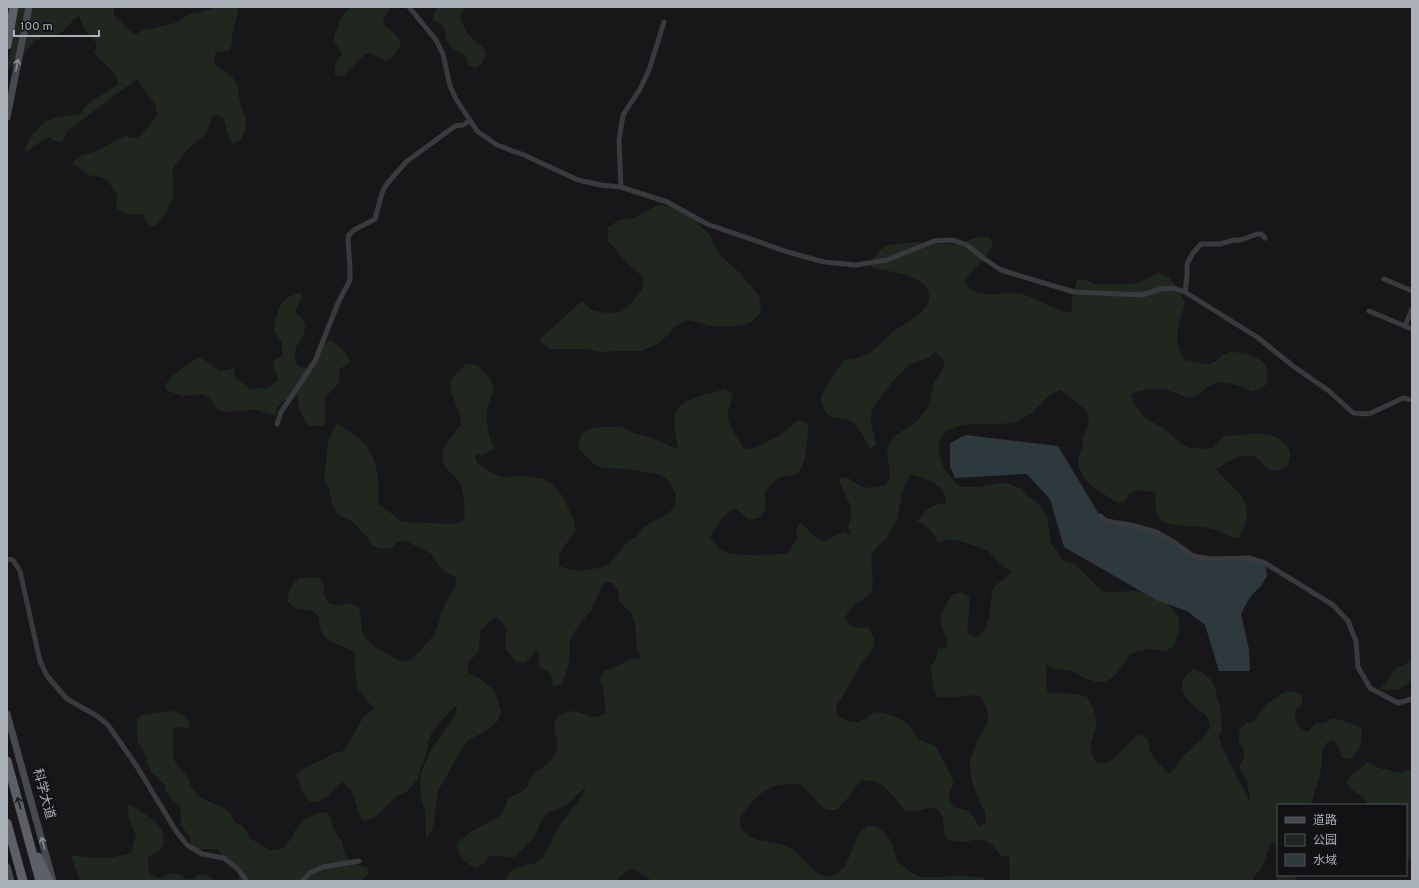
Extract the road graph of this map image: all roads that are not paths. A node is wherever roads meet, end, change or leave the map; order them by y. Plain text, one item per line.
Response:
1 (14, 7) edge
2 (29, 7) edge
3 (409, 7) edge
4 (664, 22) dead end
5 (7, 44) edge
6 (7, 117) edge
7 (469, 121) junction
8 (621, 187) junction
9 (1265, 238) dead end
10 (1384, 280) dead end
11 (1412, 290) edge
12 (1185, 292) junction
13 (1412, 309) edge
14 (1369, 311) dead end
15 (1405, 326) junction
16 (1412, 329) edge
17 (1412, 400) edge
18 (277, 424) dead end
19 (1100, 516) dead end
20 (7, 559) edge
21 (1412, 699) edge
22 (7, 714) edge
23 (7, 761) edge
24 (7, 824) edge
25 (26, 828) junction
26 (359, 861) dead end
27 (7, 867) edge
28 (11, 881) edge
29 (23, 881) edge
30 (40, 881) edge
31 (49, 881) edge
32 (53, 881) edge
33 (248, 881) edge
34 (302, 881) edge

1 - 5 highway
6 -> 2 main road
3 - 7 street
4 - 8 street
7 - 8 street
7 - 18 street
8 - 12 street
9 - 12 street
10 - 11 street
12 - 17 street
13 - 15 street
14 - 15 street
15 - 16 street
19 - 21 street
20 - 33 street
32 -> 22 main road, 科学大道
25 -> 23 highway, 科学大道
24 - 29 highway
25 - 30 highway, 科学大道
25 - 31 highway
26 - 34 street
27 - 28 main road

